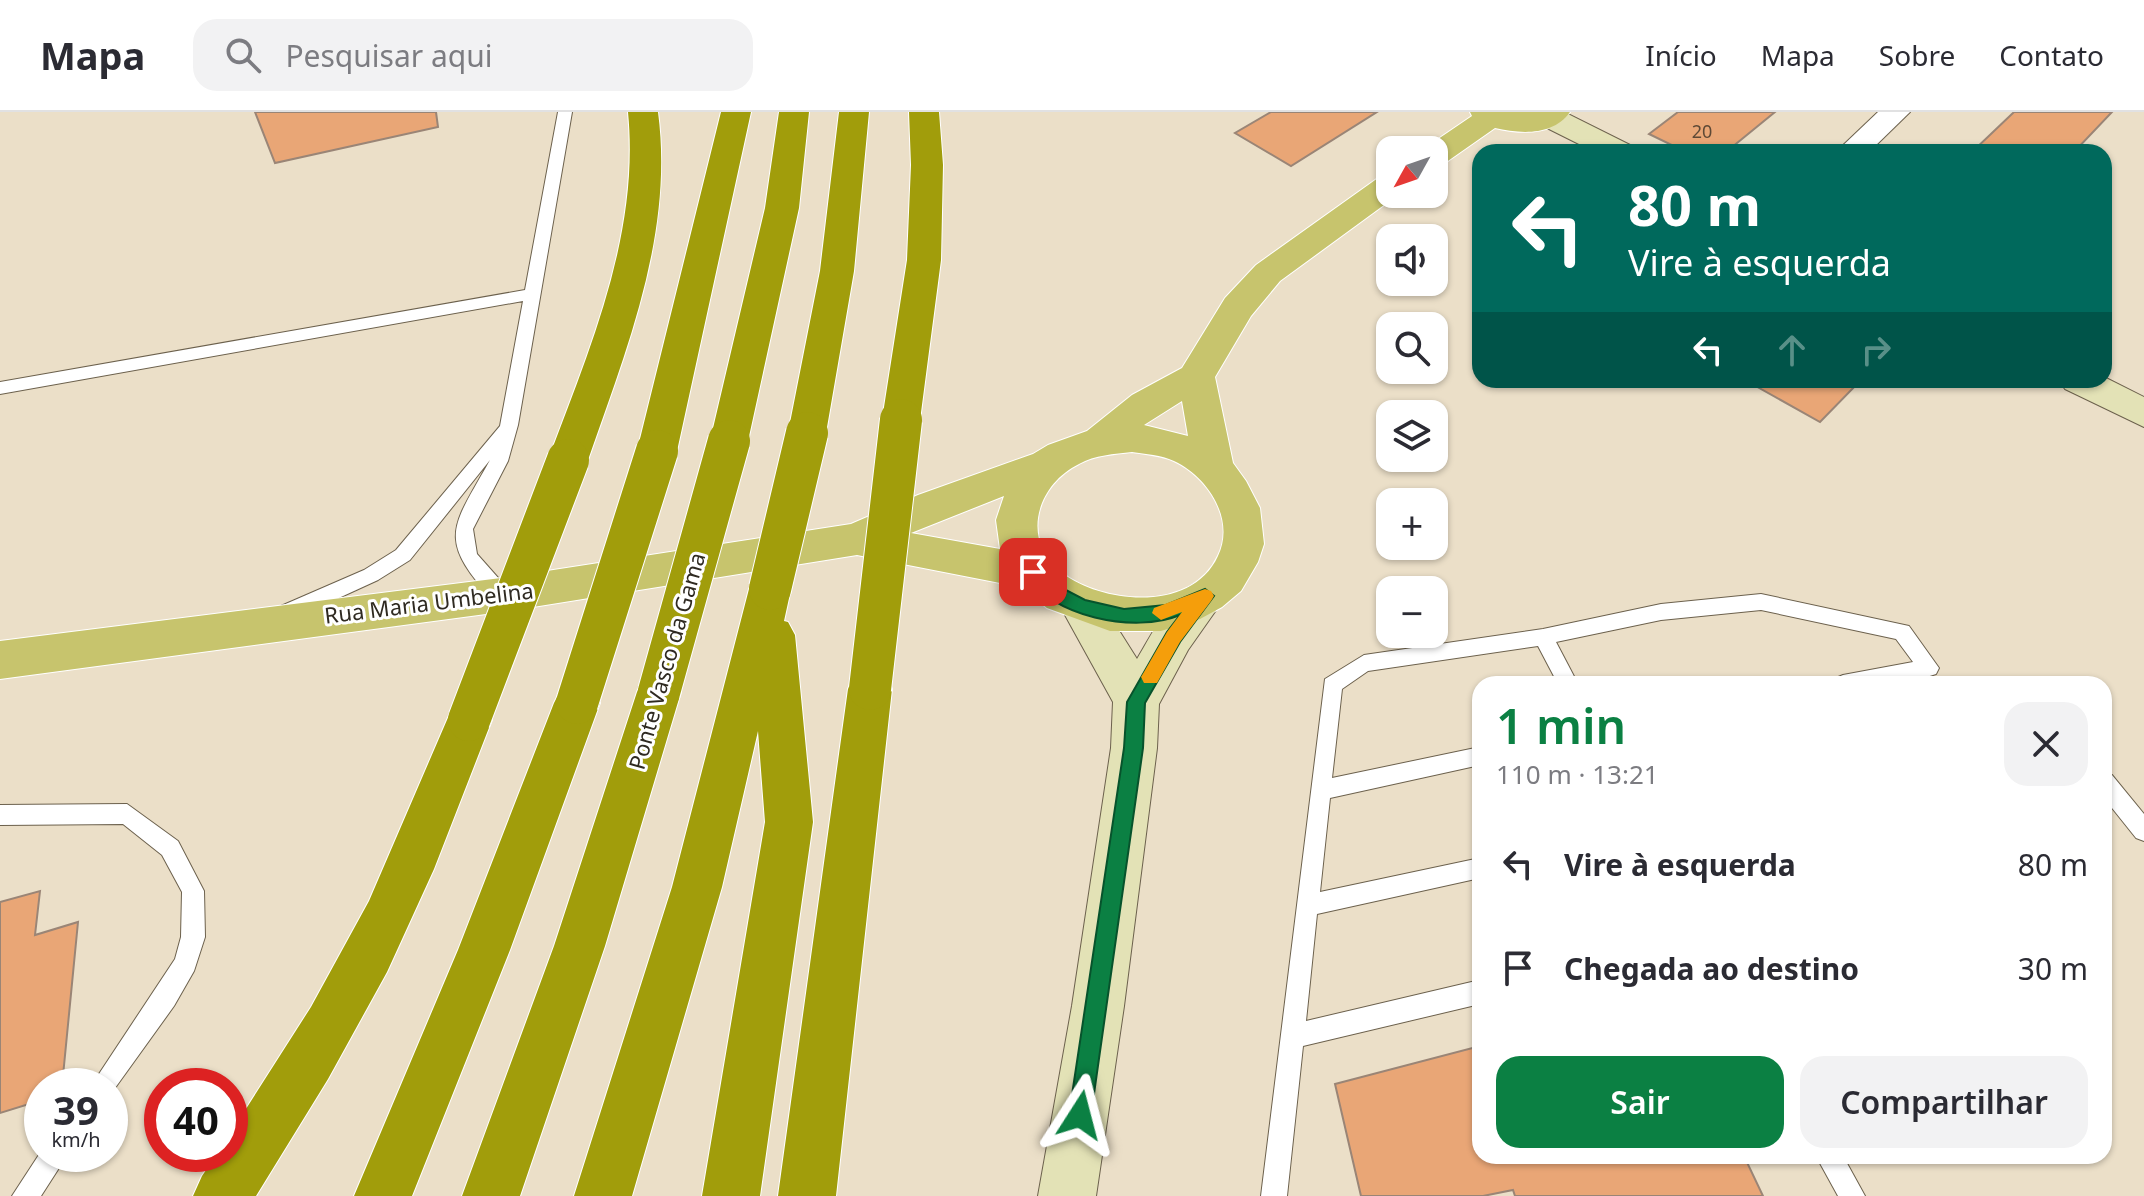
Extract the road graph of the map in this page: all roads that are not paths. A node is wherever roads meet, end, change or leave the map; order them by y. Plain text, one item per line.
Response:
1 (565, 112) edge
2 (643, 112) edge
3 (736, 112) edge
4 (794, 112) edge
5 (854, 112) edge
6 (924, 112) edge
7 (1895, 112) edge
8 (1488, 114) edge
9 (1553, 114) edge
10 (1605, 144) edge
11 (1860, 144) edge
12 (1448, 145) edge
13 (1376, 195) edge
14 (531, 294) junction
15 (1196, 377) junction
16 (0, 388) edge
17 (2094, 388) edge
18 (2144, 413) edge
19 (509, 425) junction
20 (1101, 440) junction
21 (1044, 466) junction
22 (1214, 468) junction
23 (857, 539) junction
24 (1033, 572) junction
25 (501, 595) junction
26 (1205, 596) junction
27 (1081, 606) junction
28 (262, 624) junction
29 (1543, 637) junction
30 (0, 660) edge
31 (1564, 676) edge
32 (1886, 676) edge
33 (762, 700) junction
34 (1136, 702) junction
35 (1472, 758) edge
36 (1320, 790) junction
37 (2112, 792) edge
38 (0, 815) edge
39 (2144, 831) edge
40 (1472, 870) edge
41 (1306, 906) junction
42 (1472, 994) edge
43 (1291, 1037) junction
44 (116, 1068) edge
45 (1834, 1164) edge
46 (42, 1172) edge
47 (25, 1196) edge
48 (222, 1196) edge
49 (383, 1196) edge
50 (491, 1196) edge
51 (603, 1196) edge
52 (731, 1196) edge
53 (807, 1196) edge
54 (1067, 1196) edge
55 (1274, 1196) edge
56 (1852, 1196) edge

1 - 14 lane
2 - 48 highway, bridge
3 - 49 highway, bridge
4 - 50 highway, Ponte Vasco da Gama, bridge
5 - 33 highway, bridge
6 - 53 highway, bridge
7 - 11 street
8 - 9 main road
8 - 12 main road
9 - 10 street
13 - 15 main road
14 - 16 lane
14 - 19 lane
15 - 20 main road
15 - 22 main road
17 - 18 street
19 - 25 lane
19 - 28 lane
20 - 21 main road
20 - 22 main road
21 - 23 main road, Rua Maria Umbelina
21 - 24 main road
22 - 26 main road
23 - 24 main road, Rua Maria Umbelina
23 - 25 main road, Rua Maria Umbelina
24 - 27 main road
25 - 28 main road, Rua Maria Umbelina
26 - 27 main road
26 - 34 street
27 - 34 street
28 - 30 main road, Rua Maria Umbelina
29 - 31 lane
29 - 32 lane
29 - 36 lane
33 - 51 highway
33 - 52 highway
34 - 54 street
35 - 36 lane
36 - 41 lane
37 - 39 lane
38 - 44 lane
40 - 41 lane
41 - 43 lane
42 - 43 lane
43 - 55 lane
45 - 56 lane
46 - 47 lane

